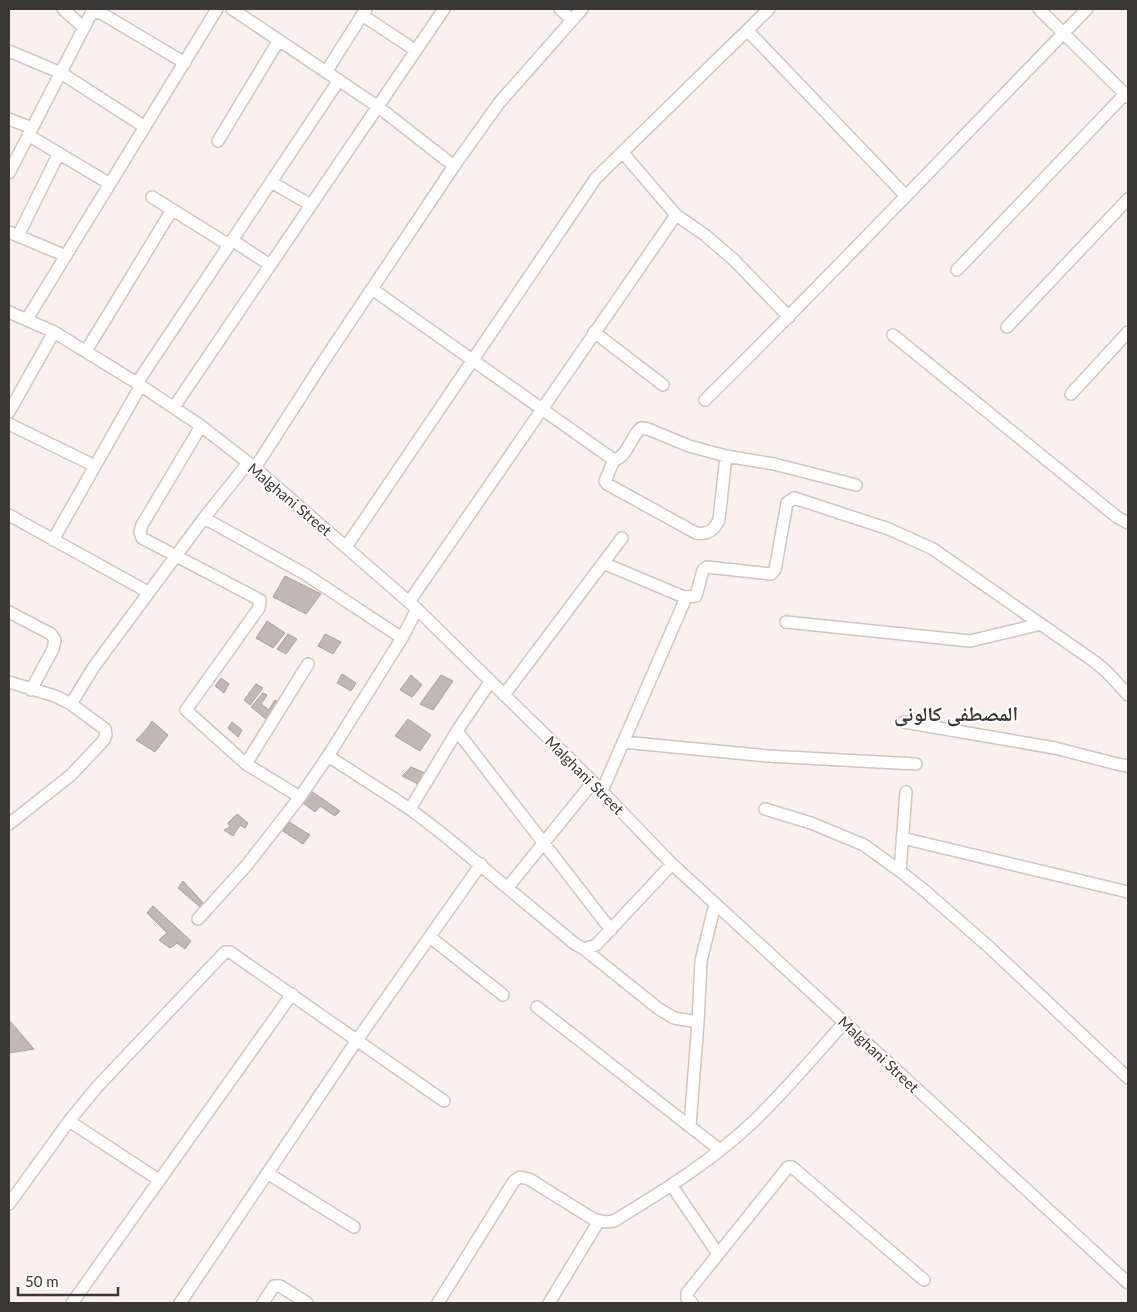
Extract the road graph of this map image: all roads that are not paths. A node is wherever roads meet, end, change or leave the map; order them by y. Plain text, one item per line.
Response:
1 (63, 9) edge
2 (217, 9) edge
3 (232, 9) edge
4 (444, 9) edge
5 (560, 9) edge
6 (582, 9) edge
7 (769, 9) edge
8 (1039, 9) edge
9 (1088, 9) edge
10 (364, 12) edge
11 (572, 20) junction
12 (84, 28) junction
13 (748, 30) junction
14 (1064, 33) junction
15 (279, 40) junction
16 (415, 50) junction
17 (9, 51) edge
18 (185, 63) junction
19 (326, 72) junction
20 (61, 73) junction
21 (339, 80) junction
22 (1127, 95) edge
23 (377, 106) junction
24 (9, 119) edge
25 (145, 127) junction
26 (30, 132) junction
27 (218, 141) dead end
28 (59, 153) junction
29 (623, 153) junction
30 (454, 166) junction
31 (9, 173) edge
32 (271, 182) junction
33 (110, 184) junction
34 (905, 195) junction
35 (152, 197) dead end
36 (1128, 199) edge
37 (311, 205) junction
38 (172, 210) junction
39 (676, 215) junction
40 (13, 234) edge
41 (231, 243) junction
42 (66, 256) junction
43 (270, 265) junction
44 (957, 270) dead end
45 (372, 289) junction
46 (9, 312) edge
47 (789, 317) junction
48 (27, 319) junction
49 (1007, 327) dead end
50 (54, 332) junction
51 (594, 332) junction
52 (1128, 332) edge
53 (893, 335) dead end
54 (86, 351) junction
55 (472, 360) junction
56 (139, 384) junction
57 (663, 385) dead end
58 (1071, 394) dead end
59 (705, 400) dead end
60 (174, 407) junction
61 (542, 409) junction
62 (9, 412) edge
63 (9, 424) edge
64 (201, 426) junction
65 (726, 456) junction
66 (614, 460) junction
67 (252, 465) junction
68 (95, 466) junction
69 (856, 485) dead end
70 (9, 514) edge
71 (204, 518) junction
72 (1128, 523) edge
73 (622, 538) dead end
74 (53, 540) junction
75 (346, 546) junction
76 (176, 556) junction
77 (603, 563) junction
78 (148, 592) junction
79 (684, 597) junction
80 (413, 605) junction
81 (9, 612) edge
82 (786, 622) dead end
83 (1041, 624) junction
84 (402, 638) junction
85 (308, 664) dead end
86 (9, 682) edge
87 (490, 682) junction
88 (31, 690) junction
89 (504, 695) junction
90 (1128, 695) edge
91 (71, 704) junction
92 (904, 722) dead end
93 (457, 730) junction
94 (623, 742) junction
95 (328, 756) junction
96 (246, 764) junction
97 (916, 764) dead end
98 (1128, 766) edge
99 (593, 782) junction
100 (602, 791) junction
101 (906, 792) dead end
102 (300, 797) junction
103 (765, 809) dead end
104 (410, 810) junction
105 (9, 824) edge
106 (902, 838) junction
107 (543, 843) junction
108 (481, 864) junction
109 (672, 864) junction
110 (900, 871) junction
111 (508, 887) junction
112 (1128, 892) edge
113 (716, 904) junction
114 (198, 919) dead end
115 (611, 930) junction
116 (430, 937) junction
117 (584, 949) junction
118 (292, 994) junction
119 (503, 995) dead end
120 (537, 1007) dead end
121 (698, 1022) junction
122 (845, 1022) junction
123 (357, 1040) junction
124 (1128, 1078) edge
125 (444, 1101) dead end
126 (69, 1122) junction
127 (690, 1126) junction
128 (720, 1150) junction
129 (267, 1173) junction
130 (159, 1180) junction
131 (672, 1186) junction
132 (9, 1204) edge
133 (598, 1221) junction
134 (354, 1227) dead end
135 (718, 1254) junction
136 (924, 1280) dead end
137 (1128, 1283) edge
138 (72, 1303) edge
139 (180, 1303) edge
140 (263, 1303) edge
141 (307, 1303) edge
142 (438, 1303) edge
143 (549, 1303) edge
144 (691, 1303) edge

1 - 12 street
2 - 18 street
3 - 15 street
4 - 16 street
5 - 11 street
6 - 11 street
7 - 13 street
8 - 14 street
9 - 14 street
10 - 16 street
10 - 19 street
11 - 30 street
12 - 18 street
12 - 20 street
13 - 29 street
13 - 34 street
14 - 22 street
14 - 34 street
15 - 19 street
15 - 27 street
16 - 23 street
17 - 20 street
18 - 25 street
19 - 21 street
20 - 25 street
20 - 26 street
21 - 23 street
21 - 32 street
22 - 44 street
23 - 30 street
23 - 37 street
24 - 26 street
25 - 33 street
26 - 28 street
26 - 31 street
28 - 33 street
28 - 40 street
29 - 39 street
29 - 55 street
30 - 45 street
32 - 37 street
32 - 41 street
33 - 42 street
34 - 47 street
35 - 38 street
36 - 49 street
37 - 43 street
38 - 41 street
38 - 54 street
39 - 47 street
39 - 51 street
40 - 42 street
41 - 43 street
41 - 56 street
42 - 48 street
43 - 60 street
45 - 55 street
45 - 67 street
46 - 48 street, Malghani Street
47 - 59 street
48 - 50 street, Malghani Street
50 - 54 street, Malghani Street
50 - 62 street
51 - 57 street
51 - 61 street
52 - 58 street
53 - 72 street
54 - 56 street, Malghani Street
55 - 61 street
55 - 75 street
56 - 60 street, Malghani Street
56 - 68 street
60 - 64 street, Malghani Street
61 - 66 street
61 - 80 street
63 - 68 street
64 - 67 street, Malghani Street
64 - 76 street
65 - 66 street
65 - 66 street
65 - 69 street
67 - 71 street
67 - 75 street, Malghani Street
68 - 74 street
70 - 74 street
71 - 76 street
71 - 84 street
73 - 77 street
74 - 78 street
75 - 80 street, Malghani Street
76 - 78 street
76 - 96 street
77 - 79 street
77 - 89 street
78 - 91 street
79 - 83 street
79 - 94 street
80 - 84 street
80 - 87 street, Malghani Street
81 - 88 street
82 - 83 street
83 - 90 street
84 - 95 street
85 - 96 street
86 - 88 street
87 - 89 street, Malghani Street
87 - 93 street
88 - 91 street
89 - 99 street, Malghani Street
91 - 105 street
92 - 98 street
93 - 104 street
93 - 107 street
94 - 97 street
94 - 100 street
95 - 102 street
95 - 104 street
96 - 102 street
99 - 100 street, Malghani Street
99 - 107 street
100 - 109 street, Malghani Street
101 - 106 street
102 - 114 street
103 - 110 street
104 - 108 street
106 - 110 street
106 - 112 street
107 - 111 street
107 - 115 street
108 - 111 street
108 - 116 street
109 - 113 street, Malghani Street
109 - 115 street
110 - 124 street
111 - 117 street
113 - 121 street
113 - 122 street, Malghani Street
115 - 117 street
116 - 119 street
116 - 123 street
117 - 121 street
118 - 123 street
118 - 126 street
118 - 130 street
120 - 127 street
121 - 127 street
122 - 128 street
122 - 137 street, Malghani Street
123 - 125 street
123 - 129 street
126 - 130 street
126 - 132 street
127 - 128 street
128 - 131 street
129 - 134 street
129 - 139 street
130 - 138 street
131 - 133 street
131 - 135 street
133 - 142 street
133 - 143 street
135 - 136 street
135 - 144 street
140 - 141 street

